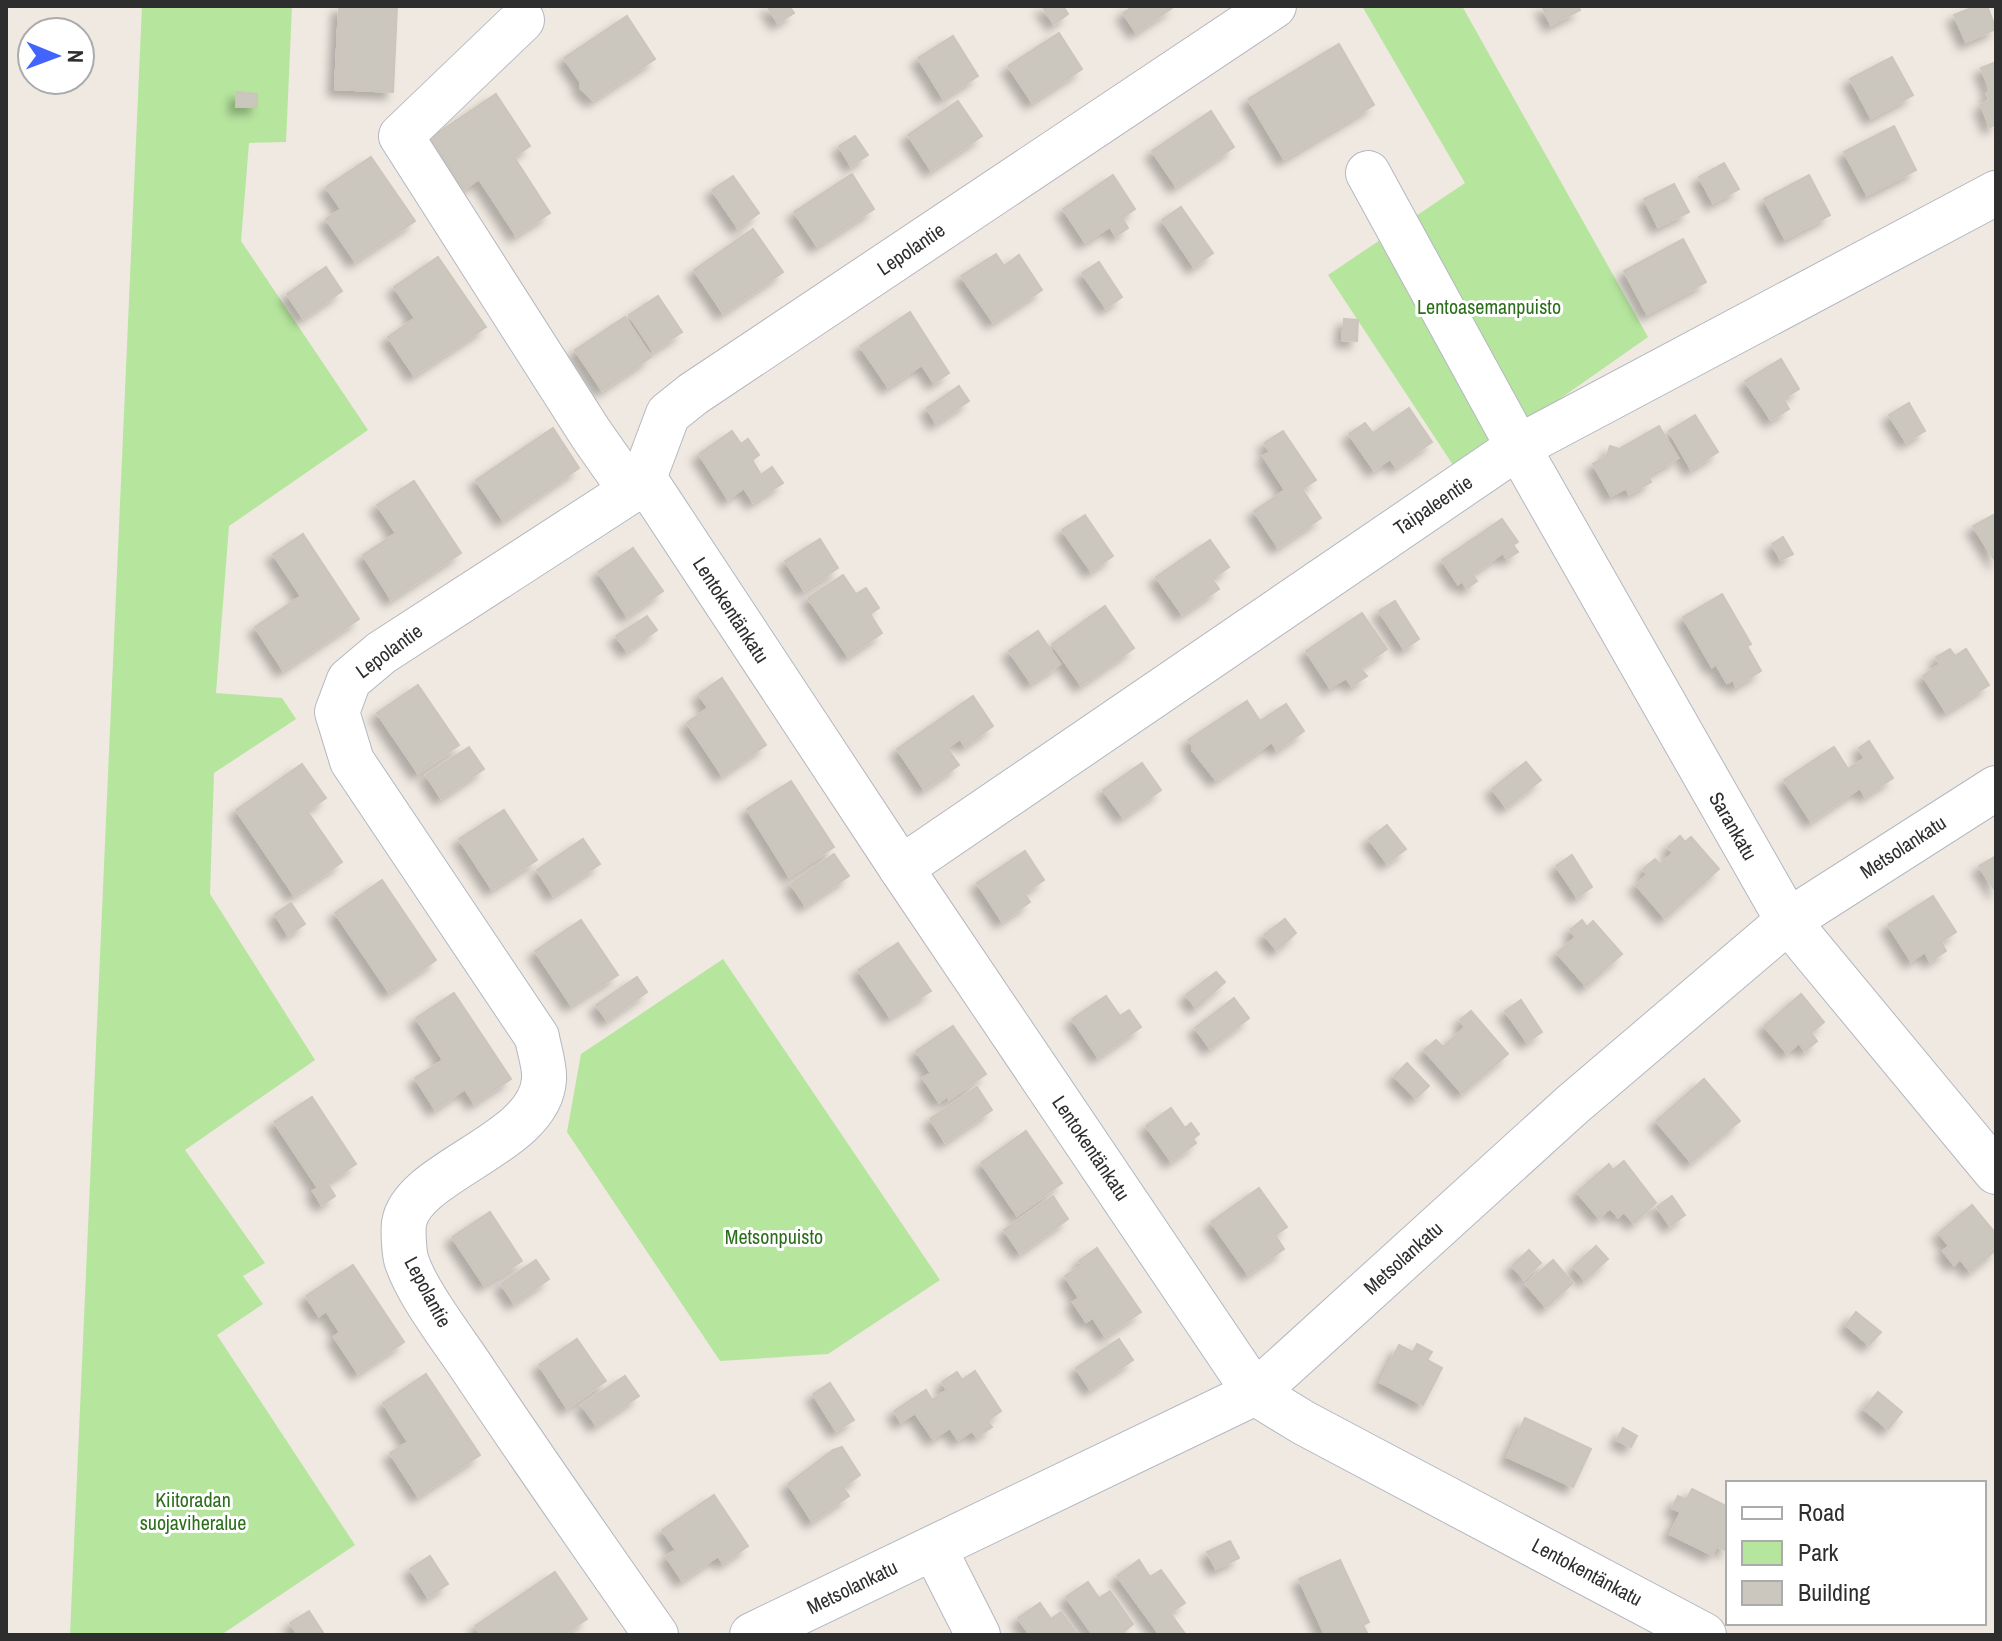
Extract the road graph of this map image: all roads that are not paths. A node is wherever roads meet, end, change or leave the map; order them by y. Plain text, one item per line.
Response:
1 (1274, 6) edge
2 (525, 11) edge
3 (1368, 173) dead end
4 (1996, 193) edge
5 (1518, 447) junction
6 (637, 485) junction
7 (1996, 788) edge
8 (901, 868) junction
9 (1788, 921) junction
10 (1996, 1172) edge
11 (1255, 1393) junction
12 (934, 1548) junction
13 (656, 1635) edge
14 (752, 1635) edge
15 (978, 1635) edge
16 (1704, 1635) edge

1 - 6 street, Lepolantie
2 - 6 street, Lentokentänkatu
3 - 5 street, Sarankatu
4 - 5 street, Taipaleentie
5 - 8 street, Taipaleentie
5 - 9 street, Sarankatu
6 - 8 street, Lentokentänkatu
6 - 13 street, Lepolantie
7 - 9 street, Metsolankatu
8 - 11 street, Lentokentänkatu
9 - 10 street, Sarankatu
9 - 11 street, Metsolankatu
11 - 12 street, Metsolankatu
11 - 16 street, Lentokentänkatu
12 - 14 street, Metsolankatu
12 - 15 street

